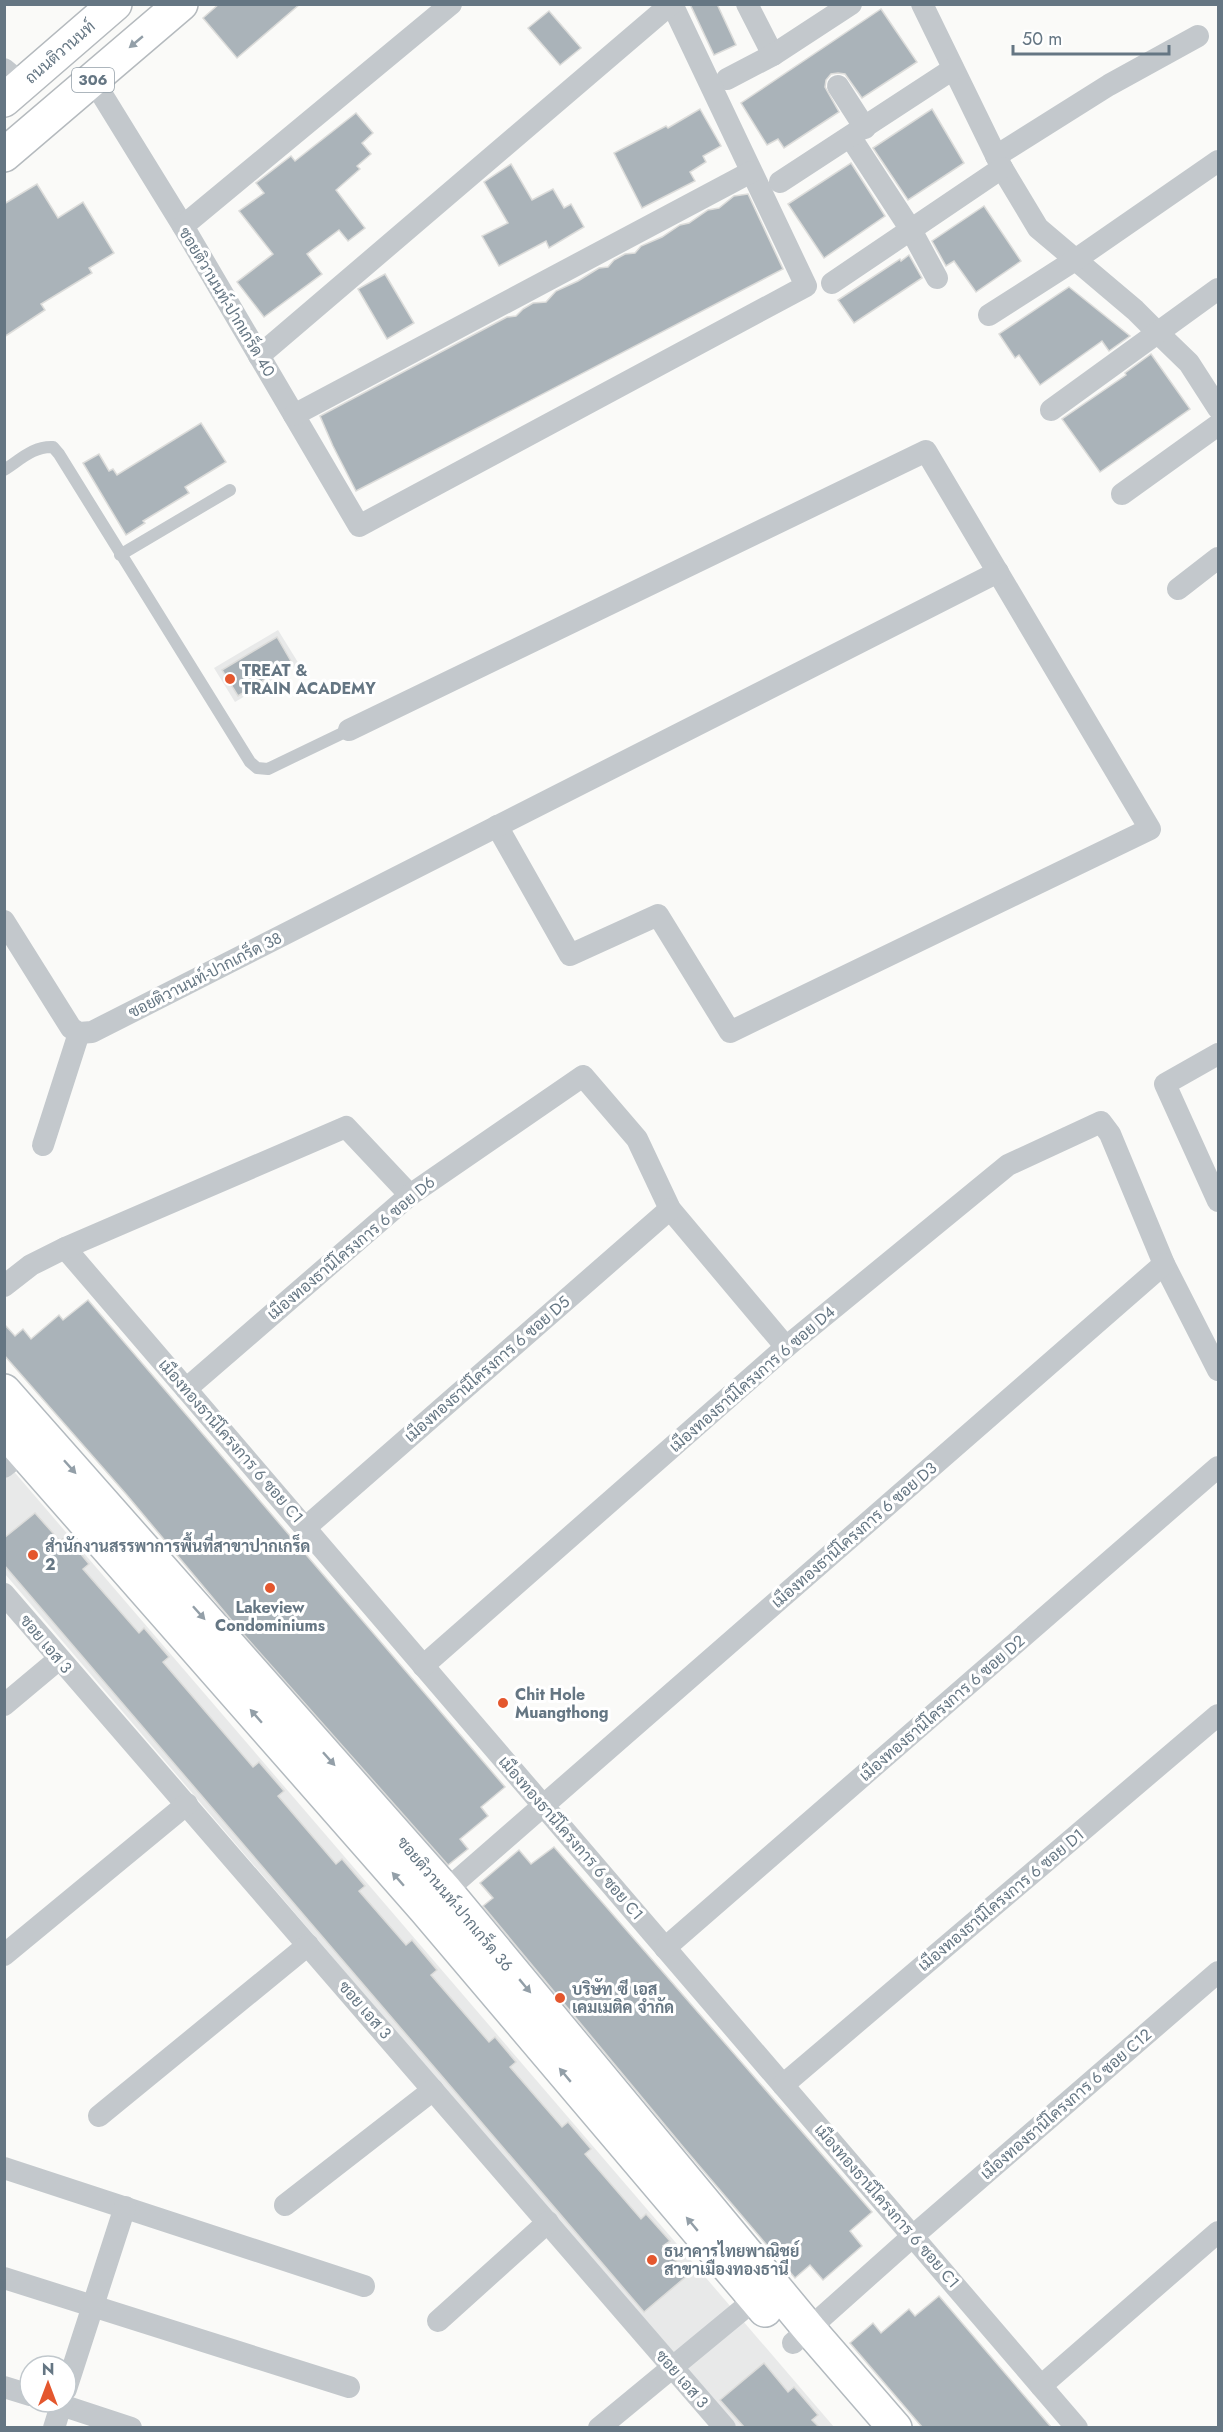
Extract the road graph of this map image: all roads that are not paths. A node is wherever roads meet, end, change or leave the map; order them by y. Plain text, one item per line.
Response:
1 (115, 4) edge
2 (181, 4) edge
3 (451, 4) edge
4 (671, 4) edge
5 (747, 4) edge
6 (850, 4) edge
7 (922, 4) edge
8 (1198, 36) dead end
9 (773, 55) junction
10 (953, 69) junction
11 (727, 79) dead end
12 (93, 80) junction
13 (16, 82) edge
14 (838, 87) dead end
15 (57, 110) junction
16 (858, 133) junction
17 (4, 155) edge
18 (1218, 161) edge
19 (999, 162) junction
20 (751, 172) junction
21 (780, 182) dead end
22 (183, 226) junction
23 (911, 230) junction
24 (1075, 260) junction
25 (937, 278) dead end
26 (832, 283) dead end
27 (1218, 289) edge
28 (988, 315) dead end
29 (1157, 332) junction
30 (259, 356) junction
31 (1218, 408) edge
32 (1051, 410) dead end
33 (294, 415) junction
34 (1218, 425) edge
35 (4, 470) edge
36 (230, 490) dead end
37 (1122, 494) dead end
38 (120, 555) junction
39 (1218, 558) edge
40 (998, 572) junction
41 (1178, 589) dead end
42 (349, 730) joint
43 (497, 826) junction
44 (4, 921) edge
45 (79, 1033) junction
46 (1218, 1054) edge
47 (43, 1145) dead end
48 (410, 1195) junction
49 (1218, 1201) edge
50 (670, 1209) junction
51 (65, 1248) junction
52 (1164, 1264) junction
53 (4, 1286) edge
54 (786, 1347) junction
55 (1218, 1370) edge
56 (186, 1389) junction
57 (4, 1391) edge
58 (19, 1446) edge
59 (1218, 1467) edge
60 (305, 1528) junction
61 (4, 1594) edge
62 (59, 1659) junction
63 (423, 1666) junction
64 (4, 1705) edge
65 (1218, 1715) edge
66 (187, 1804) junction
67 (544, 1806) junction
68 (435, 1900) junction
69 (308, 1944) junction
70 (665, 1948) junction
71 (4, 1955) edge
72 (1218, 1972) edge
73 (783, 2085) junction
74 (433, 2090) junction
75 (99, 2116) dead end
76 (4, 2168) edge
77 (285, 2205) dead end
78 (125, 2207) junction
79 (548, 2222) junction
80 (1218, 2232) edge
81 (913, 2236) junction
82 (4, 2278) edge
83 (364, 2286) dead end
84 (764, 2292) junction
85 (93, 2306) junction
86 (438, 2321) dead end
87 (802, 2336) junction
88 (76, 2354) edge
89 (671, 2367) junction
90 (1041, 2386) junction
91 (349, 2387) dead end
92 (78, 2407) edge
93 (131, 2427) edge
94 (599, 2427) edge
95 (725, 2427) edge
96 (866, 2427) edge
97 (895, 2427) edge
98 (1077, 2427) edge

1 - 13 street, ถนนติวานนท์ / 306
2 -> 12 street, 306
3 - 22 street
4 - 20 street
4 - 30 street
5 - 9 street
6 - 9 street
7 - 10 street
8 - 19 street
9 - 11 street
10 - 16 street
10 - 19 street
12 - 15 street, 306
12 - 22 street, ซอยติวานนท์-ปากเกร็ด 40
13 - 15 street
14 - 16 street
15 - 17 street, 306
16 - 21 street
16 - 23 street
18 - 24 street
19 - 23 street
19 - 24 street
20 - 33 street
20 - 33 street, ซอยติวานนท์-ปากเกร็ด 40
22 - 30 street, ซอยติวานนท์-ปากเกร็ด 40
23 - 25 street
23 - 26 street
24 - 28 street
24 - 29 street
27 - 29 street
29 - 31 street
29 - 32 street
30 - 33 street, ซอยติวานนท์-ปากเกร็ด 40
34 - 37 street
35 - 38 lane
36 - 38 lane
38 - 42 lane
39 - 41 street
40 - 42 street
40 - 43 street, ซอยติวานนท์-ปากเกร็ด 38
40 - 43 street
43 - 45 street, ซอยติวานนท์-ปากเกร็ด 38
44 - 45 street
45 - 47 street
46 - 49 street
48 - 50 street, เมืองทองธานีโครงการ 6 ซอย D6
48 - 51 street
48 - 56 street, เมืองทองธานีโครงการ 6 ซอย D6
50 - 54 street
50 - 60 street, เมืองทองธานีโครงการ 6 ซอย D5
51 - 53 street
51 - 56 street, เมืองทองธานีโครงการ 6 ซอย C1
52 - 54 street, เมืองทองธานีโครงการ 6 ซอย D4
52 - 55 street
52 - 67 street, เมืองทองธานีโครงการ 6 ซอย D3
54 - 63 street, เมืองทองธานีโครงการ 6 ซอย D4
56 - 60 street, เมืองทองธานีโครงการ 6 ซอย C1
57 - 58 street, ซอยติวานนท์-ปากเกร็ด 36
58 - 68 street, ซอยติวานนท์-ปากเกร็ด 36
59 - 70 street, เมืองทองธานีโครงการ 6 ซอย D2
60 - 63 street, เมืองทองธานีโครงการ 6 ซอย C1
61 - 62 street, ซอย เอส 3
62 - 64 street
62 - 66 street, ซอย เอส 3
63 - 67 street, เมืองทองธานีโครงการ 6 ซอย C1
65 - 73 street, เมืองทองธานีโครงการ 6 ซอย D1
66 - 69 street, ซอย เอส 3
66 - 71 street
67 - 68 street, เมืองทองธานีโครงการ 6 ซอย D3
67 - 70 street, เมืองทองธานีโครงการ 6 ซอย C1
68 - 84 street, ซอยติวานนท์-ปากเกร็ด 36
69 - 74 street, ซอย เอส 3
69 - 75 street
70 - 73 street, เมืองทองธานีโครงการ 6 ซอย C1
72 - 81 street, เมืองทองธานีโครงการ 6 ซอย C12
73 - 81 street, เมืองทองธานีโครงการ 6 ซอย C1
74 - 77 street
74 - 79 street, ซอย เอส 3
76 - 78 street
78 - 83 street
78 - 85 street
79 - 86 street
79 - 89 street, ซอย เอส 3
80 - 90 street
81 - 87 street, เมืองทองธานีโครงการ 6 ซอย C12
81 - 90 street, เมืองทองธานีโครงการ 6 ซอย C1
82 - 85 street
84 - 87 street, ซอยติวานนท์-ปากเกร็ด 36
84 - 89 street
85 - 88 street
85 - 91 street
87 - 96 street, ซอยติวานนท์-ปากเกร็ด 36
87 - 97 street, ซอยติวานนท์-ปากเกร็ด 36
89 - 94 street
89 - 95 street, ซอย เอส 3
90 - 98 street, เมืองทองธานีโครงการ 6 ซอย C1
92 - 93 street

